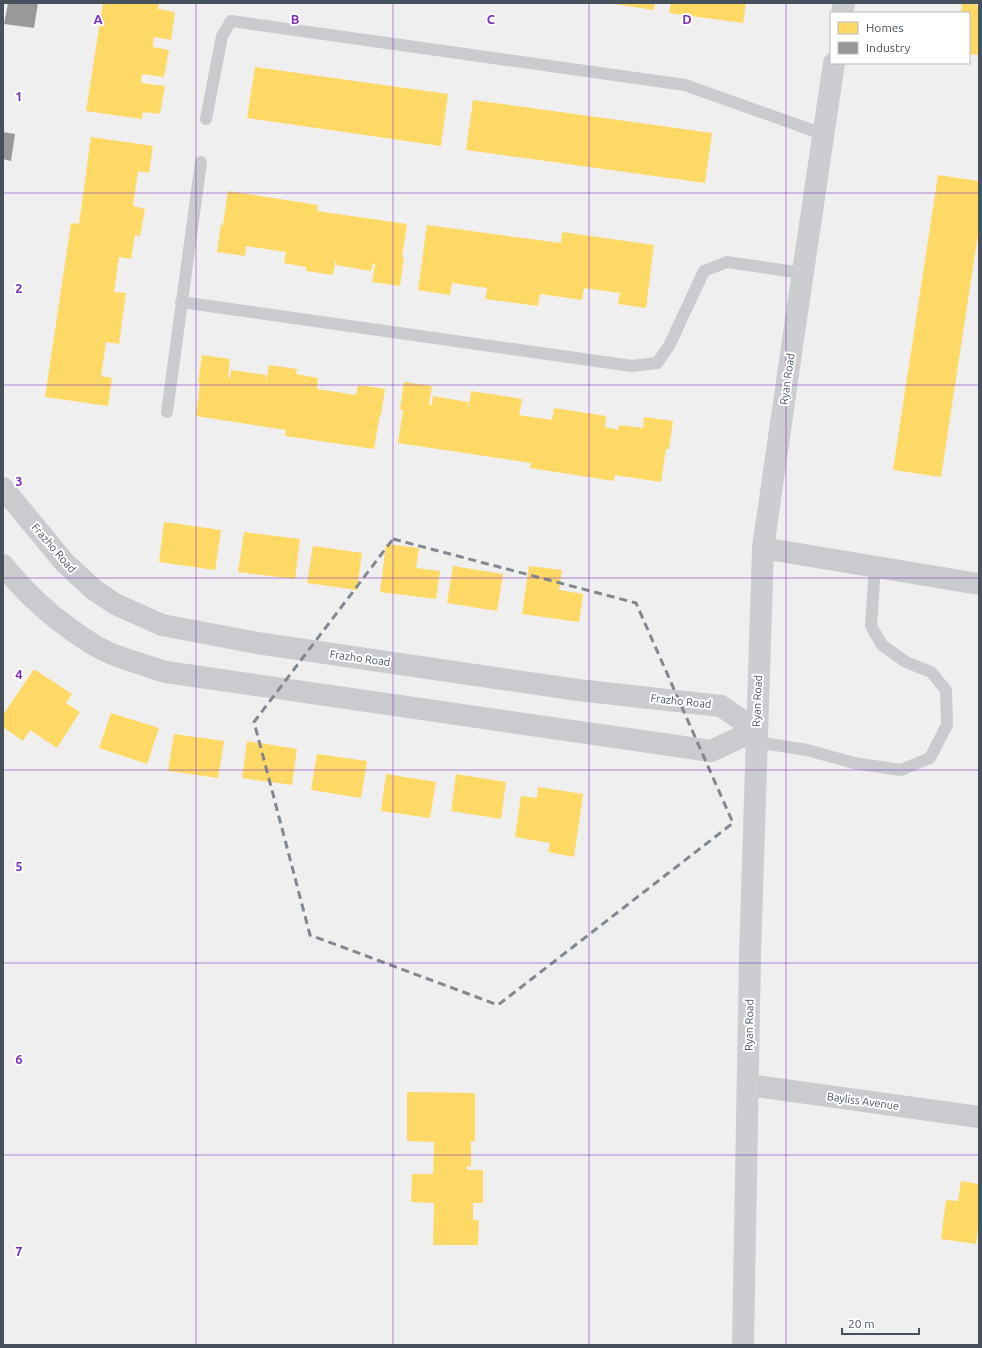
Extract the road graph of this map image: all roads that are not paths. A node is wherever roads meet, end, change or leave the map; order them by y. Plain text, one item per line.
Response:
1 (834, 64) edge
2 (206, 120) dead end
3 (823, 134) junction
4 (201, 162) dead end
5 (802, 273) junction
6 (181, 302) junction
7 (167, 412) dead end
8 (3, 488) edge
9 (763, 548) junction
10 (3, 565) edge
11 (875, 566) junction
12 (979, 584) edge
13 (756, 736) junction
14 (748, 1085) junction
15 (979, 1117) edge
16 (743, 1345) edge

1 - 3 main road, Ryan Road
2 - 3 lane
3 - 5 main road, Ryan Road
4 - 6 lane
5 - 6 lane
5 - 9 main road, Ryan Road
6 - 7 lane
8 - 13 street, Frazho Road
9 - 11 street
9 - 13 main road, Ryan Road
10 - 13 street
11 - 12 street
11 - 13 lane
13 - 14 main road, Ryan Road
14 - 15 street, Bayliss Avenue
14 - 16 main road, Ryan Road

